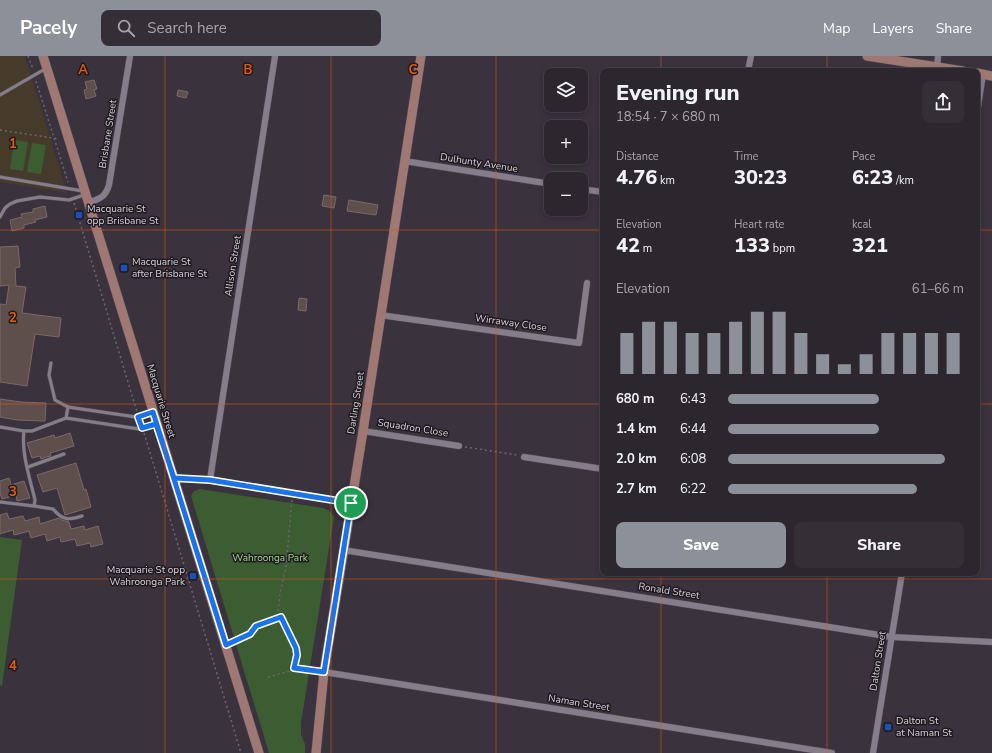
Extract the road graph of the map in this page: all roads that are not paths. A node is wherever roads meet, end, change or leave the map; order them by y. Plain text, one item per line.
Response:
1 (43, 56) edge
2 (130, 56) edge
3 (275, 56) edge
4 (421, 56) edge
5 (750, 56) edge
6 (867, 56) edge
7 (938, 56) edge
8 (937, 67) junction
9 (47, 68) junction
10 (748, 68) edge
11 (944, 68) edge
12 (984, 75) edge
13 (0, 95) edge
14 (980, 97) edge
15 (404, 161) junction
16 (0, 177) edge
17 (544, 183) edge
18 (588, 190) edge
19 (600, 192) edge
20 (86, 196) junction
21 (0, 217) edge
22 (587, 283) dead end
23 (380, 314) junction
24 (51, 363) dead end
25 (68, 407) junction
26 (153, 412) junction
27 (66, 418) junction
28 (156, 424) junction
29 (0, 427) edge
30 (24, 431) junction
31 (363, 431) junction
32 (459, 446) road end
33 (64, 454) dead end
34 (524, 456) road end
35 (28, 467) junction
36 (600, 469) edge
37 (174, 478) junction
38 (210, 480) junction
39 (0, 502) edge
40 (351, 503) junction
41 (34, 506) junction
42 (82, 516) dead end
43 (343, 550) junction
44 (902, 576) edge
45 (892, 637) junction
46 (992, 642) edge
47 (324, 672) junction
48 (259, 753) edge
49 (316, 753) edge
50 (832, 753) edge
51 (874, 753) edge

1 - 9 street, Macquarie Street
2 - 20 street, Brisbane Street
3 - 38 street, Allison Street
4 - 15 street, Darling Street
5 - 10 street
6 - 8 street
7 - 8 street
8 - 11 street
9 - 13 lane
9 - 20 street, Macquarie Street
12 - 14 street
15 - 17 street, Dulhunty Avenue
15 - 23 street, Darling Street
16 - 20 lane
18 - 19 street
20 - 21 lane
20 - 26 street, Macquarie Street
22 - 23 street, Wirraway Close
23 - 31 street, Darling Street
24 - 25 lane
25 - 26 lane
25 - 27 lane
26 - 28 street, Macquarie Street
27 - 28 lane
27 - 30 lane
28 - 37 street, Macquarie Street
29 - 30 lane
30 - 35 lane
31 - 32 street, Squadron Close
31 - 40 street, Darling Street
33 - 35 lane
34 - 36 street
35 - 41 lane
37 - 38 street
37 - 48 street, Macquarie Street
38 - 40 street
39 - 41 lane
40 - 43 street, Darling Street
41 - 42 lane
43 - 45 street, Ronald Street
43 - 47 street, Darling Street
44 - 45 street, Dalton Street
45 - 46 street, Ronald Street
45 - 51 street, Dalton Street
47 - 49 street, Darling Street
47 - 50 street, Naman Street

